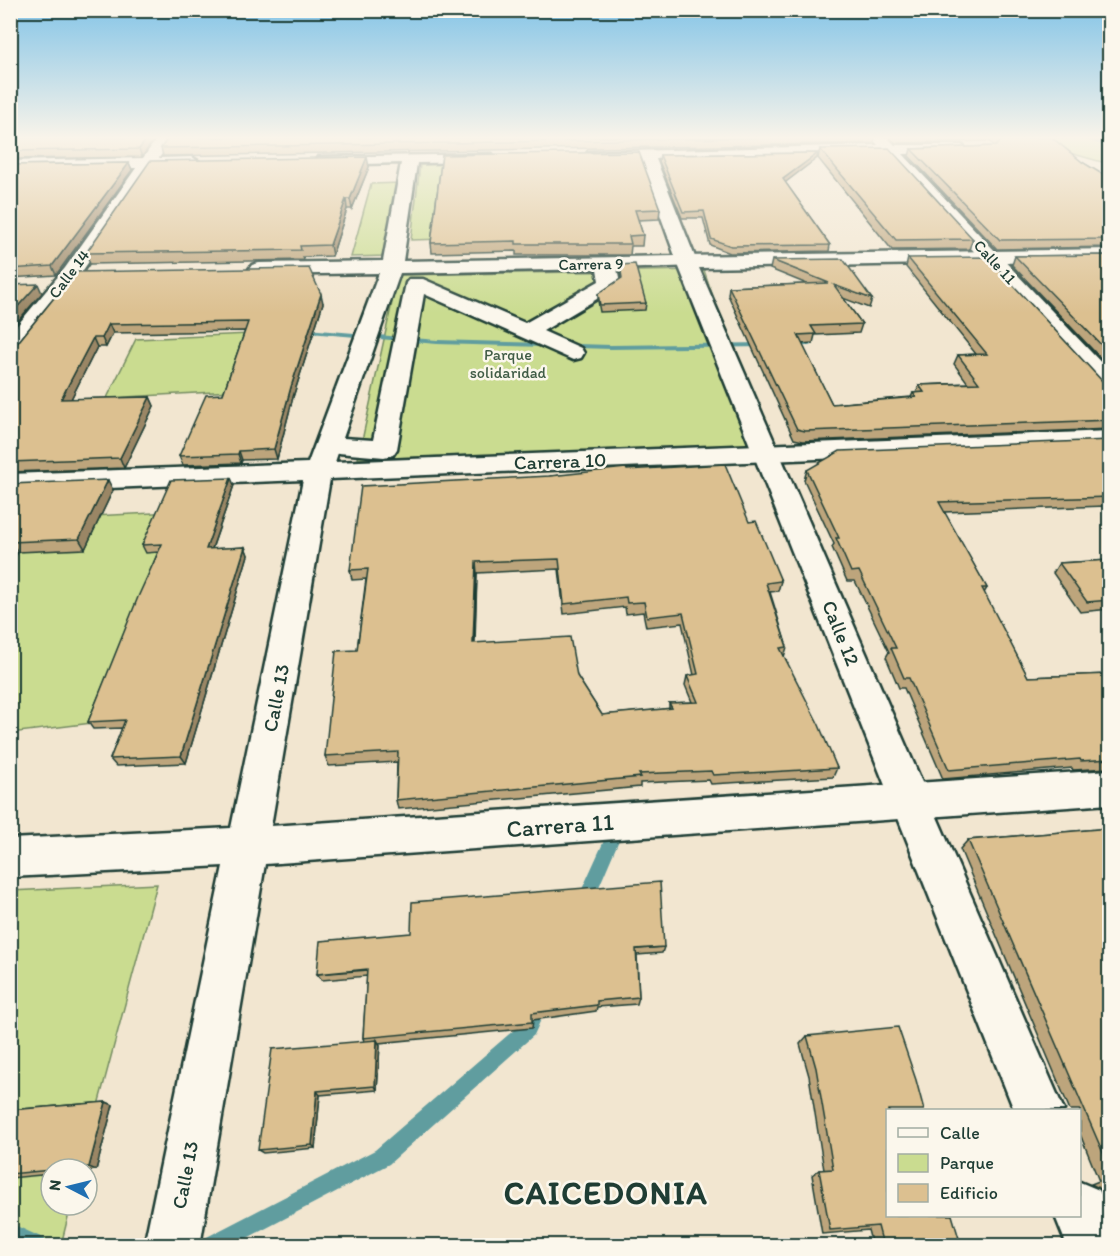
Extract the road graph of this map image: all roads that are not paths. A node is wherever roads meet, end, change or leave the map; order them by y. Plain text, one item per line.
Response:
1 (126, 196) edge
2 (393, 196) edge
3 (665, 196) edge
4 (934, 196) edge
5 (1110, 255) edge
6 (991, 257) junction
7 (687, 262) junction
8 (606, 264) junction
9 (392, 266) junction
10 (238, 269) edge
11 (96, 271) edge
12 (68, 277) junction
13 (42, 284) dead end
14 (526, 332) junction
15 (10, 349) edge
16 (573, 352) dead end
17 (1110, 387) edge
18 (1110, 439) edge
19 (767, 453) junction
20 (323, 458) junction
21 (10, 483) edge
22 (1110, 787) edge
23 (910, 801) junction
24 (248, 846) junction
25 (10, 858) edge
26 (1039, 1109) edge
27 (1081, 1211) edge
28 (172, 1245) edge
29 (1095, 1245) edge

1 - 12 street, Calle 14
2 - 9 street, Calle 13
3 - 7 street, Calle 12
4 - 6 street, Calle 11
5 - 6 street, Carrera 9
6 - 7 street, Carrera 9
6 - 17 street, Calle 11
7 - 8 street, Carrera 9
7 - 19 street, Calle 12
8 - 9 street, Carrera 9
8 - 14 street
9 - 10 street, Carrera 9
9 - 20 street, Calle 13
11 - 12 street
12 - 13 street
12 - 15 street, Calle 14
14 - 16 street
14 - 20 street
18 - 19 street, Carrera 10
19 - 20 street, Carrera 10
19 - 23 street, Calle 12
20 - 21 street, Carrera 10
20 - 24 street, Calle 13
22 - 23 street, Carrera 11
23 - 24 street, Carrera 11
23 - 26 street, Calle 12
24 - 25 street, Carrera 11
24 - 28 street, Calle 13
27 - 29 street

